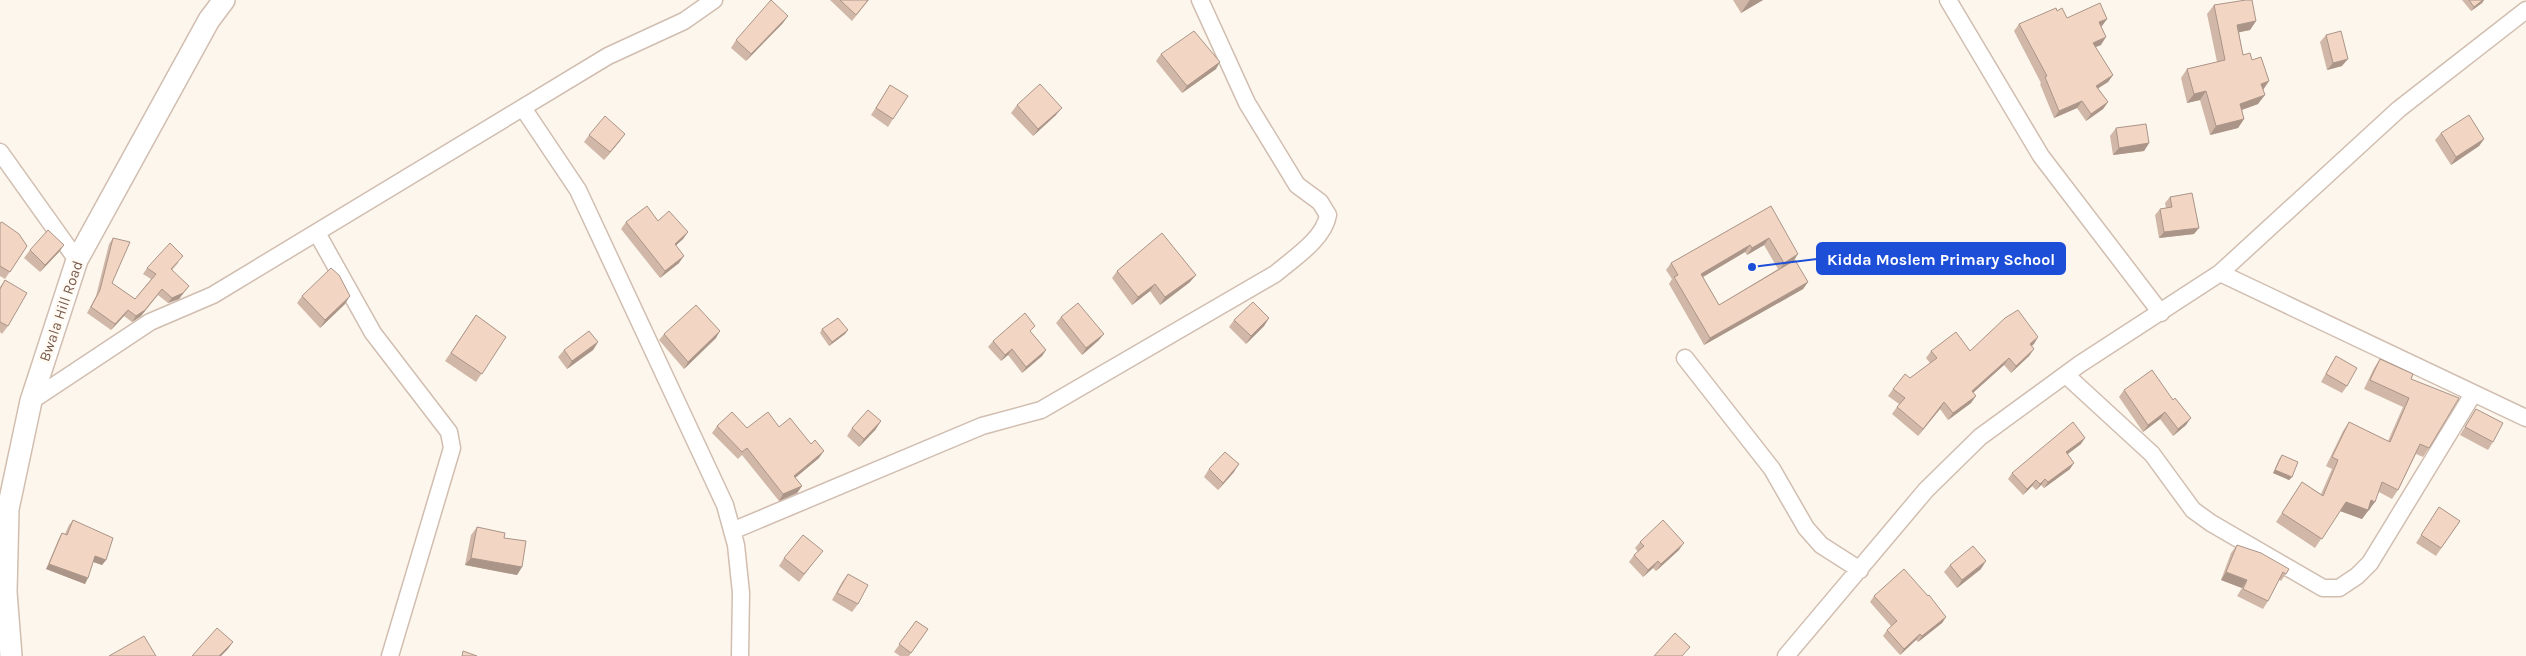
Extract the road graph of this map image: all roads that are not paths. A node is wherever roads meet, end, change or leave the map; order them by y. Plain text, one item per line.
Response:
1 (224, 0) edge
2 (714, 0) edge
3 (1200, 0) edge
4 (1948, 0) edge
5 (2526, 10) edge
6 (523, 108) junction
7 (0, 152) edge
8 (316, 234) junction
9 (77, 260) junction
10 (2220, 273) junction
11 (2161, 313) junction
12 (1685, 358) dead end
13 (2066, 375) junction
14 (2473, 394) junction
15 (31, 401) junction
16 (2526, 418) edge
17 (732, 531) junction
18 (1860, 570) junction
19 (11, 656) edge
20 (390, 656) edge
21 (740, 656) edge
22 (1786, 656) edge

1 - 9 street, Bwala Hill Road
2 - 6 street
3 - 17 street
4 - 11 street
5 - 10 street
6 - 8 street
6 - 17 street
7 - 9 street
8 - 15 street
8 - 20 street
9 - 15 street, Bwala Hill Road
10 - 11 street
10 - 14 street
11 - 13 street
12 - 18 street
13 - 14 street
13 - 18 street
14 - 16 street
15 - 19 street, Bwala Hill Road
17 - 21 street
18 - 22 street

